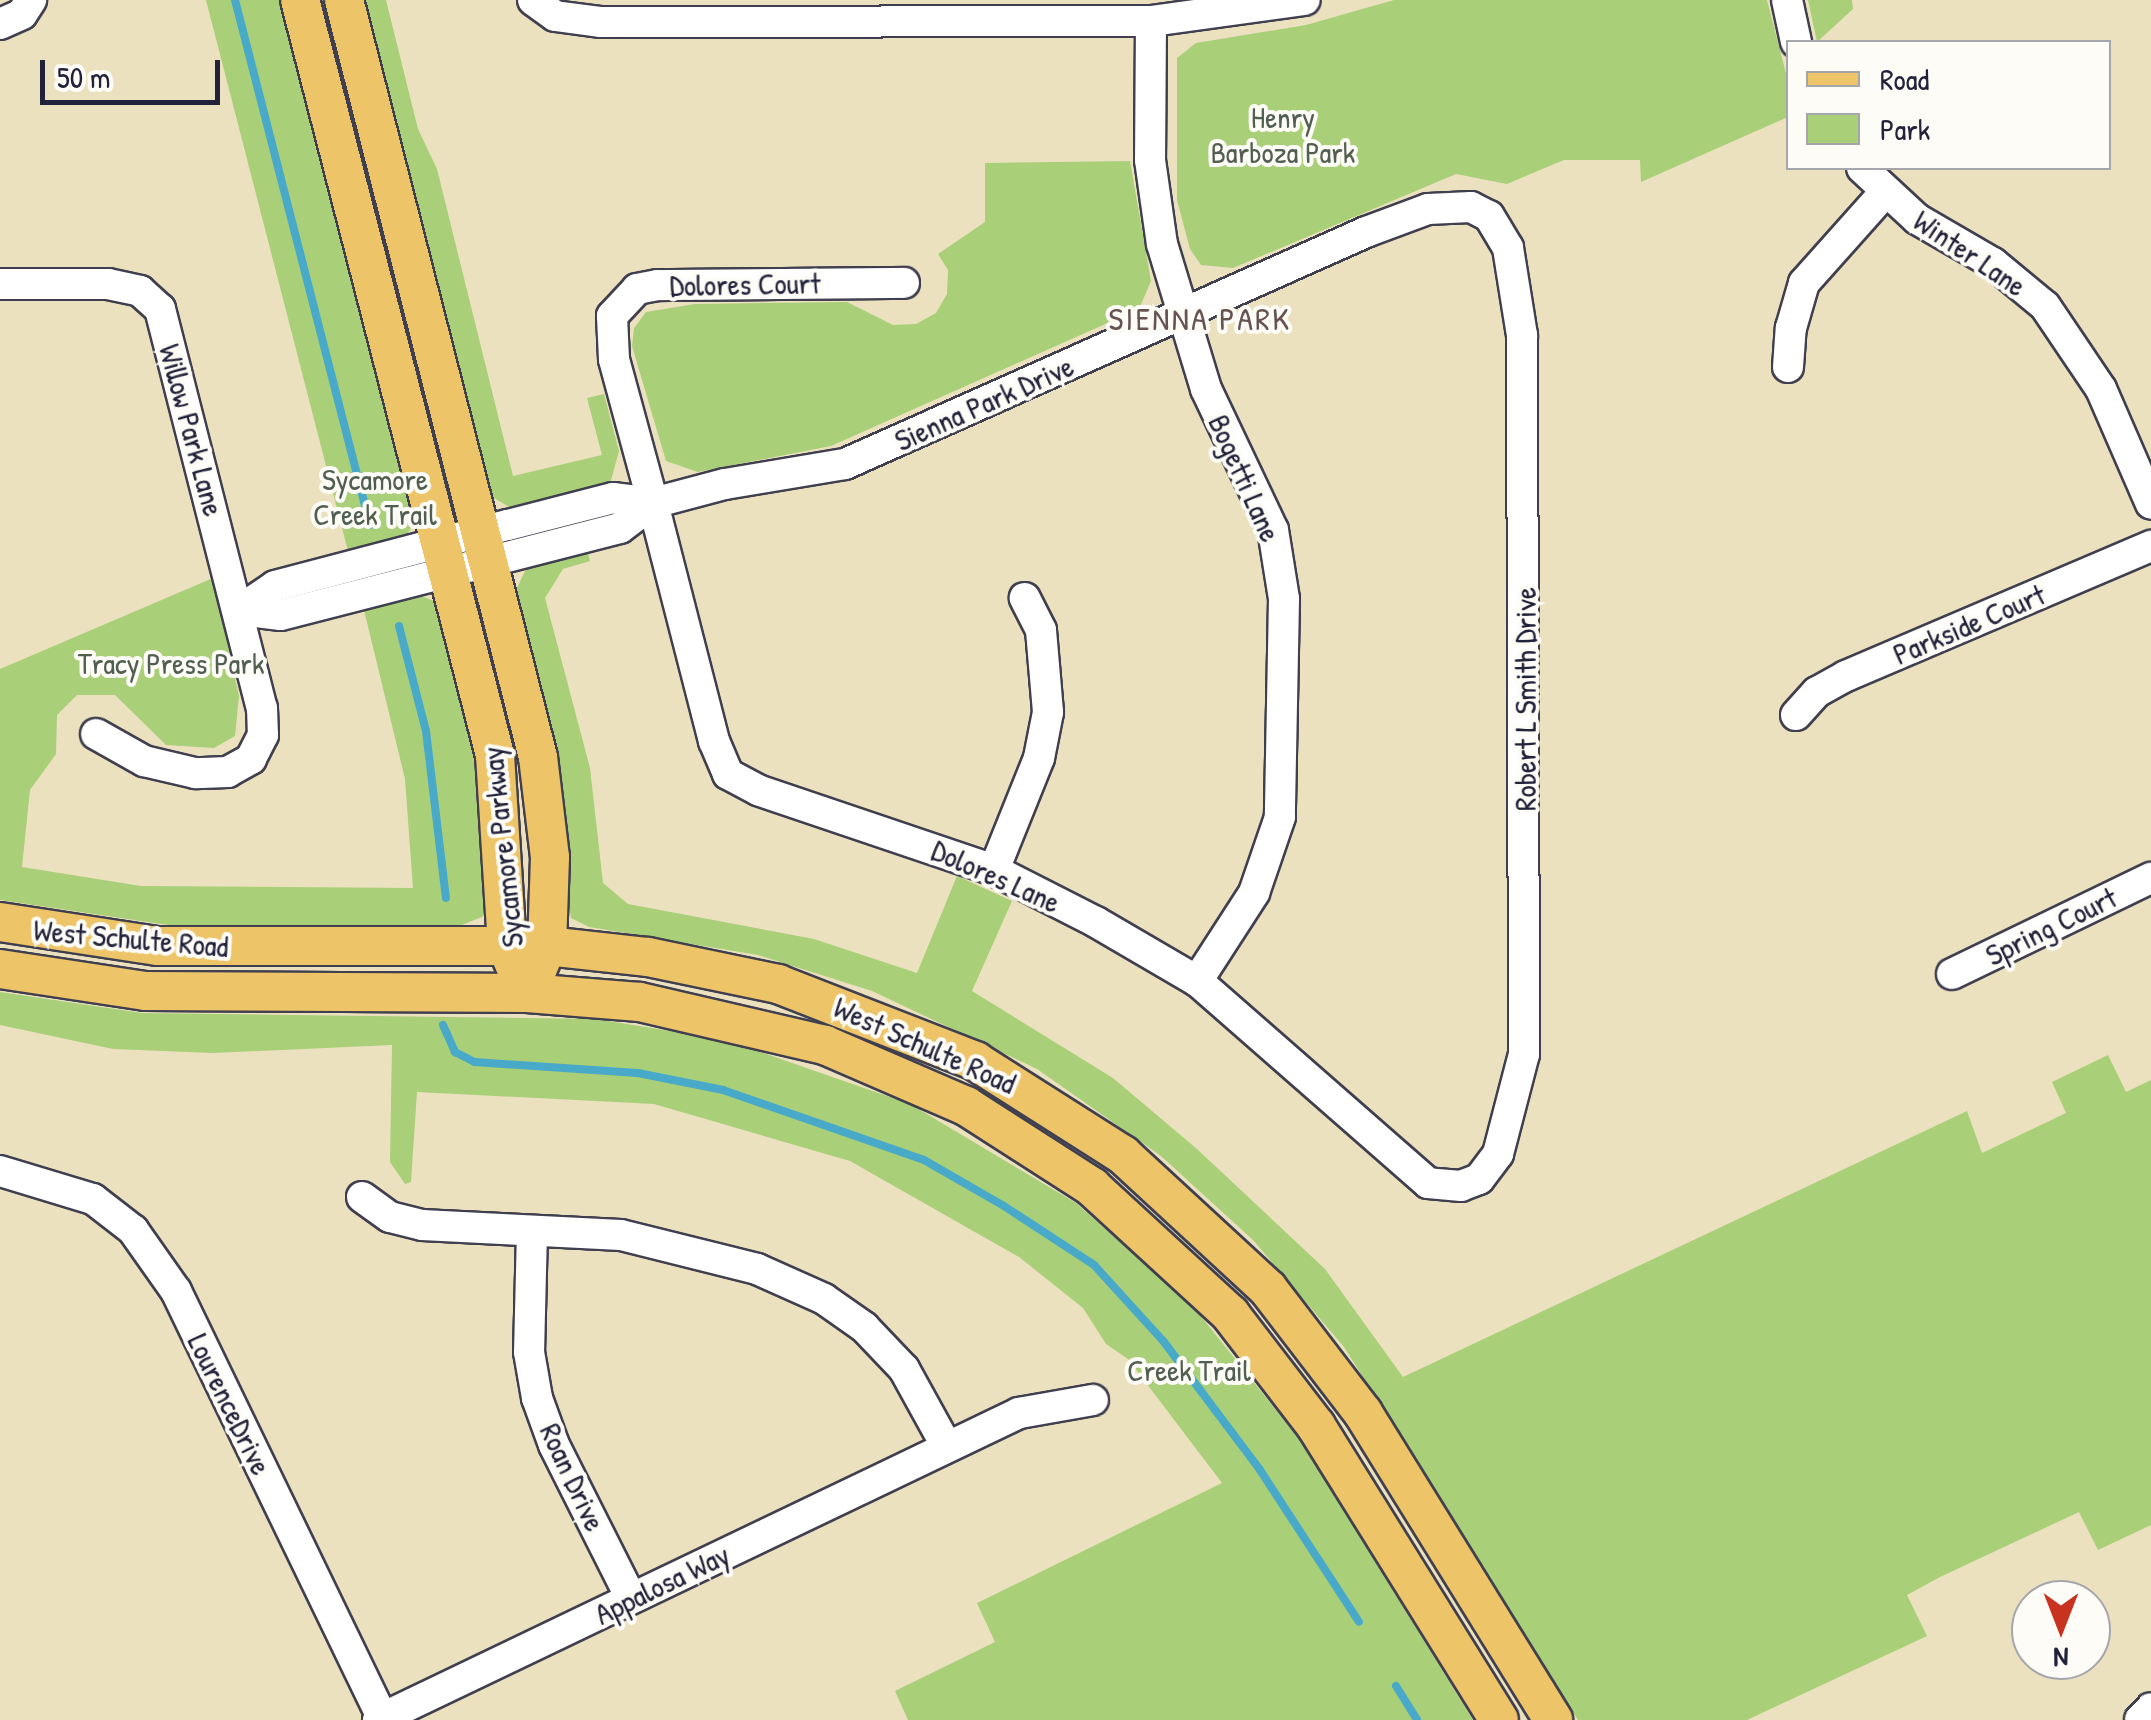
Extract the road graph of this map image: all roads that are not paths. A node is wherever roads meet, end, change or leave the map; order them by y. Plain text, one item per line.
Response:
1 (300, 0) edge
2 (344, 0) edge
3 (1304, 0) edge
4 (1787, 0) edge
5 (535, 2) edge
6 (1002, 11) edge
7 (1151, 21) junction
8 (1796, 40) edge
9 (1864, 170) edge
10 (1884, 192) junction
11 (1471, 207) joint
12 (904, 282) dead end
13 (0, 284) edge
14 (1183, 314) junction
15 (1788, 367) dead end
16 (653, 503) junction
17 (2151, 504) edge
18 (486, 546) junction
19 (2151, 546) edge
20 (445, 558) junction
21 (1026, 598) dead end
22 (240, 610) junction
23 (1796, 715) dead end
24 (96, 734) dead end
25 (994, 870) junction
26 (2151, 878) edge
27 (0, 922) edge
28 (547, 946) junction
29 (507, 947) junction
30 (0, 969) edge
31 (1952, 974) dead end
32 (1197, 981) junction
33 (527, 993) junction
34 (0, 1172) edge
35 (1462, 1186) joint
36 (362, 1197) dead end
37 (532, 1231) junction
38 (1093, 1400) dead end
39 (946, 1448) junction
40 (631, 1598) junction
41 (2151, 1708) edge
42 (380, 1719) edge
43 (1499, 1720) edge
44 (1552, 1720) edge
45 (2140, 1720) edge

1 - 20 main road, Sycamore Parkway
2 - 18 main road, Sycamore Parkway
3 - 7 street
4 - 8 street
5 - 6 street
6 - 7 street
7 - 14 street, Bogetti Lane
9 - 10 street, Winter Lane
10 - 15 street
10 - 17 street, Winter Lane
11 - 14 street, Sienna Park Drive
11 - 35 street, Robert L Smith Drive
12 - 16 street, Dolores Court
13 - 22 street, Willow Park Lane
14 - 16 street, Sienna Park Drive
14 - 32 street, Bogetti Lane
16 - 18 street, Sienna Park Drive
16 - 25 street, Dolores Lane
18 - 20 street, Sienna Park Drive
18 - 28 main road, Sycamore Parkway
19 - 23 street, Parkside Court
20 - 22 street, Sienna Park Drive
20 - 29 main road, Sycamore Parkway
21 - 25 street
22 - 24 street, Willow Park Lane
25 - 32 street, Dolores Lane
26 - 31 street, Spring Court
27 - 29 main road, West Schulte Road
28 - 29 main road, West Schulte Road
28 - 33 main road, Sycamore Parkway
28 - 44 main road, West Schulte Road
29 - 33 main road, Sycamore Parkway
30 - 33 main road, West Schulte Road
32 - 35 street, Dolores Lane
33 - 43 main road, West Schulte Road
34 - 42 street, LourenceDrive
36 - 37 street
37 - 39 street
37 - 40 street, Roan Drive
38 - 39 street, Appalosa Way
39 - 40 street, Appalosa Way
40 - 42 street, Appalosa Way
41 - 45 street

